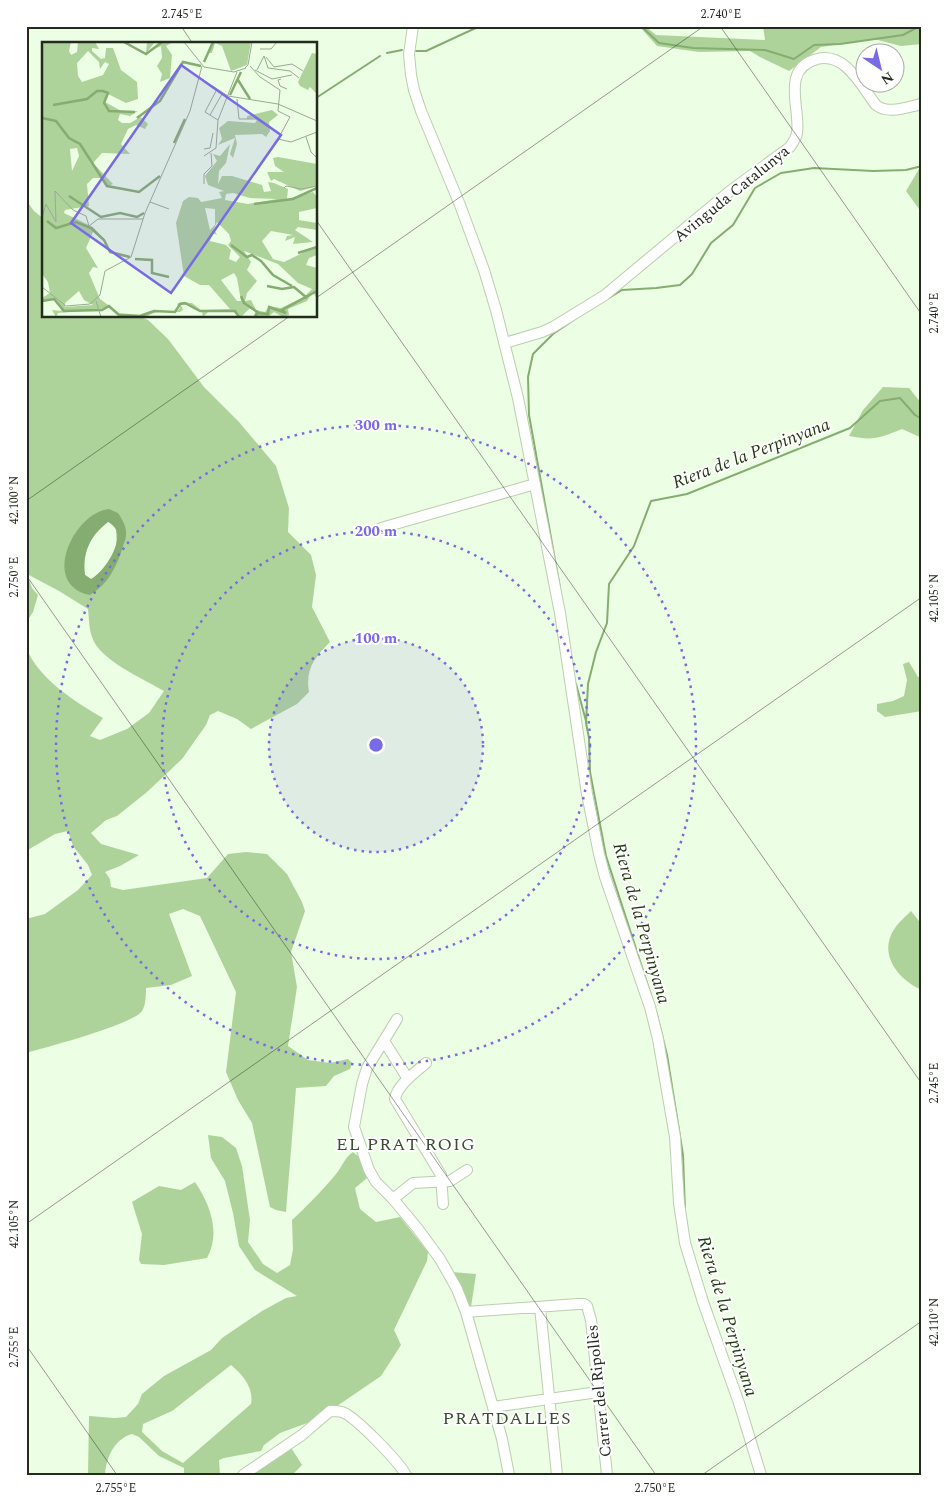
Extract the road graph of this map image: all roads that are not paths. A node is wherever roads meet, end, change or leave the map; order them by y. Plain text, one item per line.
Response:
1 (413, 26) edge
2 (922, 104) edge
3 (505, 343) junction
4 (535, 484) junction
5 (382, 528) dead end
6 (398, 1019) dead end
7 (384, 1041) junction
8 (426, 1063) dead end
9 (408, 1080) junction
10 (467, 1170) dead end
11 (440, 1181) junction
12 (393, 1199) junction
13 (443, 1204) dead end
14 (540, 1307) junction
15 (466, 1312) junction
16 (598, 1392) junction
17 (549, 1398) junction
18 (493, 1407) junction
19 (242, 1475) edge
20 (406, 1475) edge
21 (509, 1475) edge
22 (557, 1475) edge
23 (607, 1475) edge
24 (761, 1475) edge

1 - 3 street
2 - 3 street, Avinguda Catalunya
3 - 4 street
4 - 5 street
4 - 24 street
6 - 7 street
7 - 9 street
7 - 12 street
8 - 9 street
9 - 11 street
10 - 11 street
11 - 12 street
11 - 13 street
12 - 15 street
14 - 15 street
14 - 16 street, Carrer del Ripollès
14 - 17 street
15 - 18 street
16 - 17 street
16 - 23 street, Carrer del Ripollès
17 - 18 street
17 - 22 street
18 - 21 street
19 - 20 street

